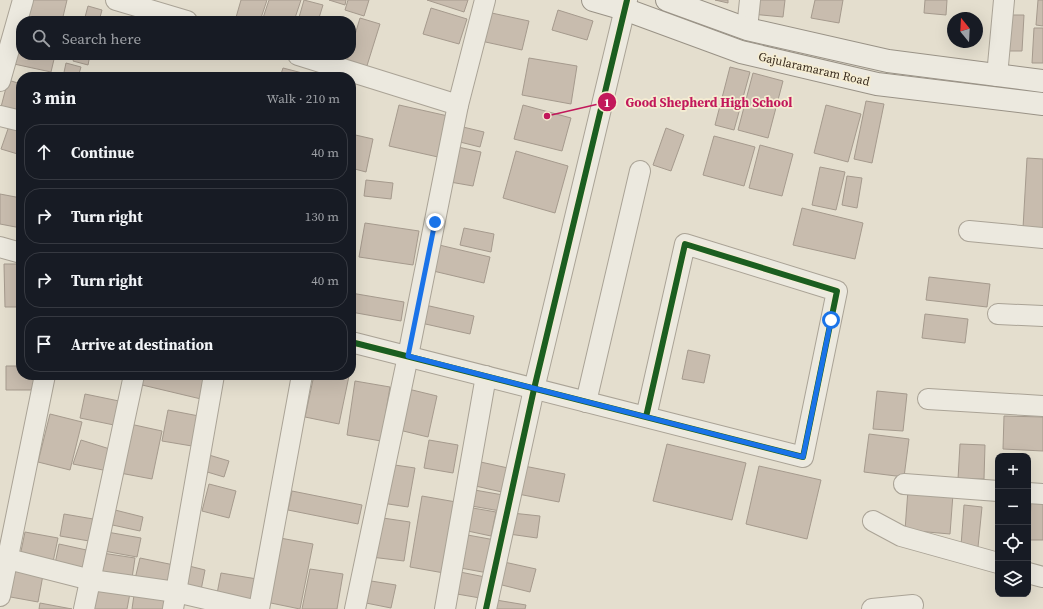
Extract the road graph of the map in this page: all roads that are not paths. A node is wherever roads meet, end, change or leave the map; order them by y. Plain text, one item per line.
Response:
1 (23, 0) edge
2 (116, 0) edge
3 (485, 0) edge
4 (593, 0) edge
5 (667, 0) edge
6 (750, 0) edge
7 (1004, 0) edge
8 (625, 4) edge
9 (180, 13) edge
10 (18, 16) edge
11 (16, 25) edge
12 (747, 29) junction
13 (307, 60) edge
14 (327, 71) edge
15 (996, 76) junction
16 (356, 79) edge
17 (0, 81) edge
18 (1043, 81) edge
19 (1043, 104) edge
20 (458, 105) junction
21 (0, 116) edge
22 (16, 120) edge
23 (640, 171) dead end
24 (969, 231) dead end
25 (1043, 238) edge
26 (0, 246) edge
27 (16, 251) edge
28 (998, 314) dead end
29 (1043, 316) edge
30 (356, 343) edge
31 (408, 356) junction
32 (486, 376) junction
33 (44, 380) edge
34 (133, 380) edge
35 (213, 380) edge
36 (301, 380) edge
37 (534, 388) junction
38 (928, 399) dead end
39 (586, 402) junction
40 (1043, 406) edge
41 (646, 417) junction
42 (904, 484) dead end
43 (995, 491) edge
44 (1031, 493) edge
45 (1043, 494) edge
46 (873, 521) dead end
47 (4, 558) edge
48 (995, 562) edge
49 (1031, 574) edge
50 (1043, 577) edge
51 (91, 580) junction
52 (0, 596) edge
53 (174, 600) edge
54 (914, 605) dead end
55 (84, 609) edge
56 (249, 609) edge
57 (259, 609) edge
58 (355, 609) edge
59 (445, 609) edge
60 (486, 609) edge
61 (872, 609) edge

1 - 10 street
2 - 9 street
3 - 20 street
4 - 8 main road, Gajularamaram Road
5 - 12 main road, Gajularamaram Road
6 - 12 street
7 - 15 street
8 - 19 main road, Gajularamaram Road
8 - 37 street
11 - 17 street
12 - 15 main road, Gajularamaram Road
13 - 14 street
15 - 18 main road, Gajularamaram Road
16 - 20 street
20 - 31 street
21 - 22 street
23 - 39 street
24 - 25 street
26 - 27 street
28 - 29 street
30 - 31 street
31 - 32 street
31 - 58 street
32 - 37 street
32 - 59 street
33 - 47 street
34 - 51 street
35 - 53 street
36 - 57 street
37 - 39 street
37 - 60 street
38 - 40 street
39 - 41 street
41 - 41 street
42 - 43 street
44 - 45 street
46 - 48 street
47 - 51 street
47 - 52 street
49 - 50 street
51 - 53 street
51 - 55 street
53 - 56 street
54 - 61 street

